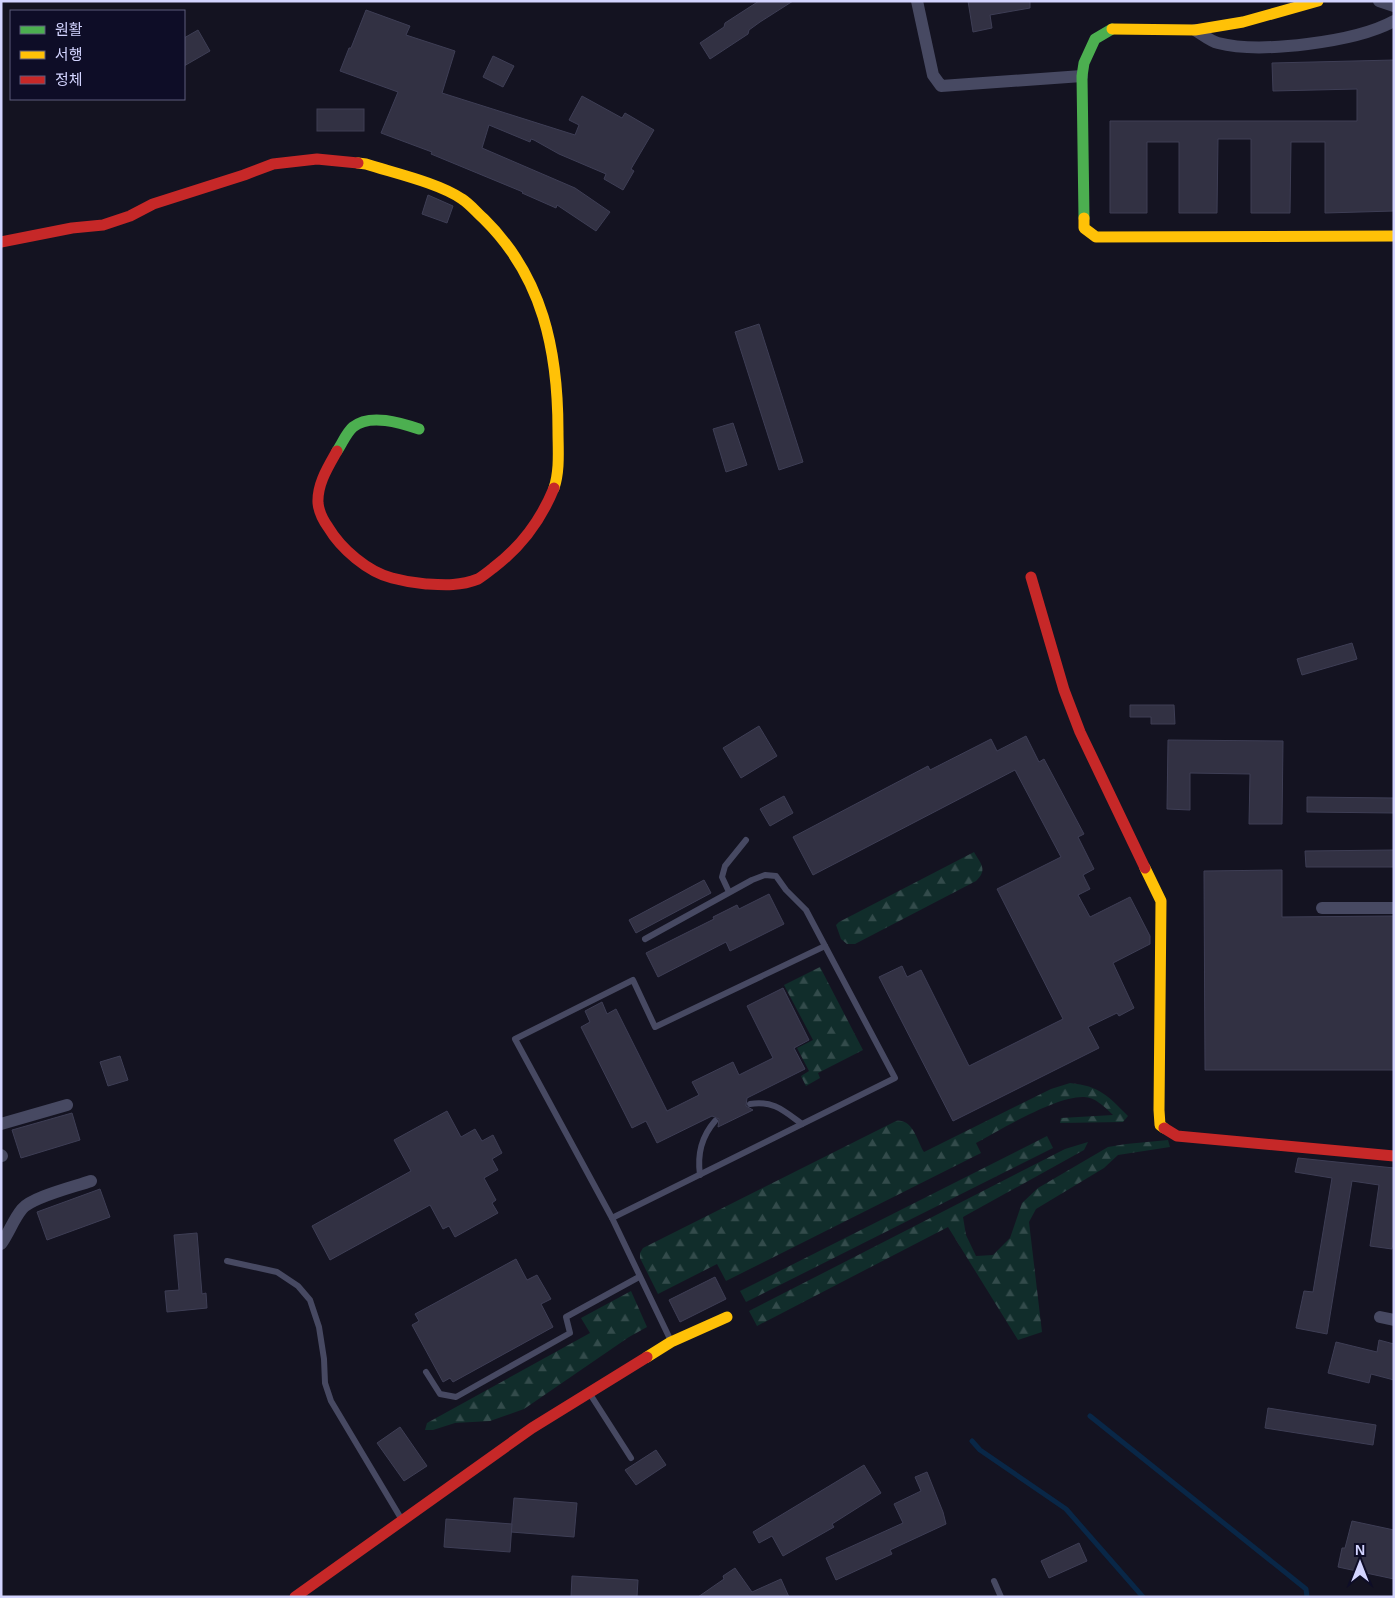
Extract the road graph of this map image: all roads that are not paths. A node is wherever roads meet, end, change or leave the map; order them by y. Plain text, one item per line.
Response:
1 (917, 1) edge
2 (1318, 1) edge
3 (1379, 1) edge
4 (1394, 6) edge
5 (1394, 21) edge
6 (1195, 30) junction
7 (1082, 76) junction
8 (1394, 236) edge
9 (1, 242) edge
10 (419, 429) dead end
11 (1031, 578) dead end
12 (746, 840) dead end
13 (729, 892) junction
14 (1322, 908) dead end
15 (1394, 908) edge
16 (645, 940) dead end
17 (825, 946) junction
18 (750, 1104) dead end
19 (67, 1105) dead end
20 (715, 1121) dead end
21 (1, 1124) edge
22 (802, 1124) junction
23 (1394, 1156) edge
24 (700, 1175) junction
25 (91, 1181) dead end
26 (612, 1218) junction
27 (1, 1244) edge
28 (226, 1261) dead end
29 (639, 1278) junction
30 (727, 1317) dead end
31 (1380, 1317) dead end
32 (1394, 1320) edge
33 (671, 1342) junction
34 (426, 1372) dead end
35 (589, 1394) junction
36 (631, 1458) dead end
37 (403, 1521) junction
38 (994, 1581) dead end
39 (296, 1597) edge
40 (1001, 1597) edge

1 - 7 street
2 - 6 street
3 - 4 street
5 - 6 street
6 - 7 street
7 - 8 street
9 - 10 street
11 - 23 street
12 - 13 lane
13 - 16 lane
13 - 17 lane
14 - 15 street
17 - 22 lane
17 - 26 lane
18 - 22 lane
19 - 21 street
20 - 24 lane
22 - 24 lane
24 - 26 lane
25 - 27 street
26 - 29 lane
28 - 37 lane
29 - 33 lane
29 - 34 lane
30 - 33 street
31 - 32 street
33 - 35 street
35 - 36 lane
35 - 37 street
37 - 39 street
38 - 40 lane

